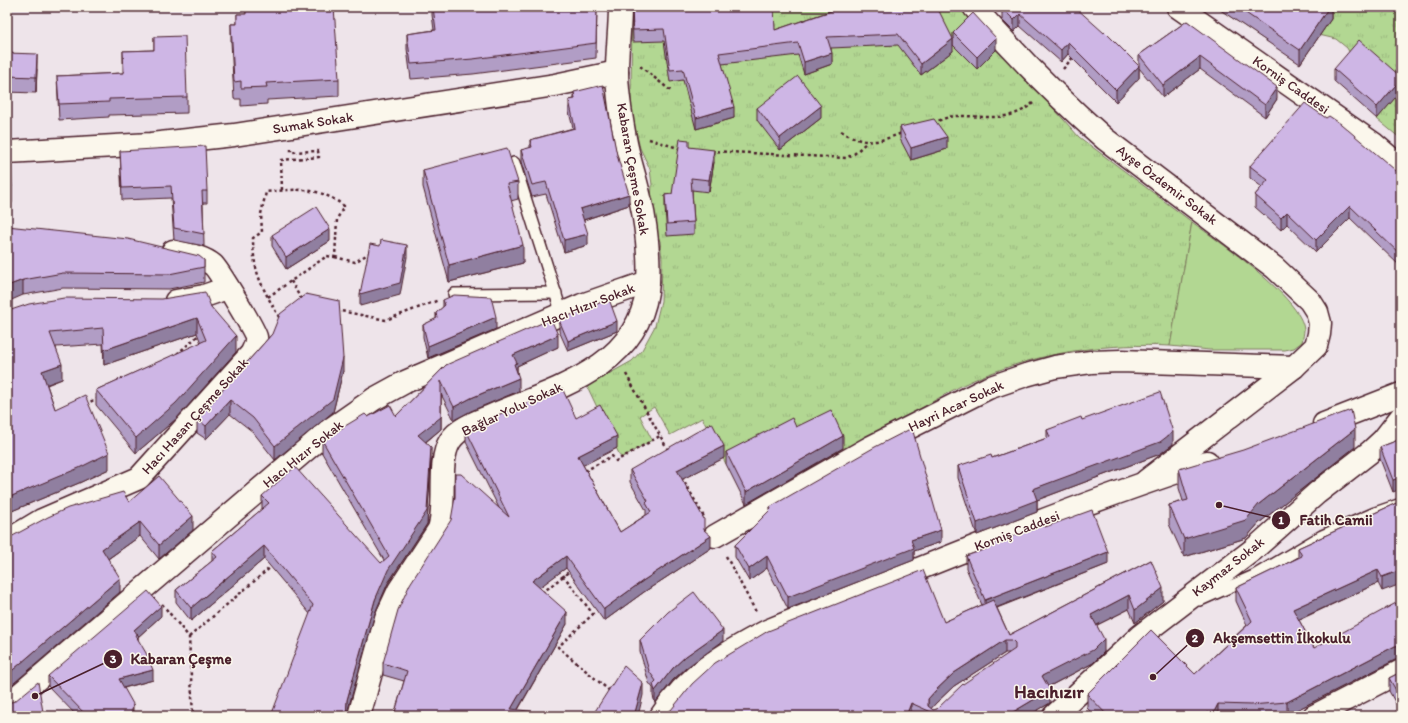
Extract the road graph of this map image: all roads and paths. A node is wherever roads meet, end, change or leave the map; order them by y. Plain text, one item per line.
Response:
1 (620, 7) edge
2 (974, 7) edge
3 (1178, 7) edge
4 (618, 49) junction
5 (1078, 51) edge
6 (617, 72) junction
7 (1048, 86) junction
8 (671, 91) dead end
9 (926, 125) edge
10 (624, 130) junction
11 (841, 131) dead end
12 (907, 131) edge
13 (867, 142) junction
14 (687, 149) edge
15 (708, 151) edge
16 (7, 152) edge
17 (293, 159) dead end
18 (514, 163) dead end
19 (1401, 167) edge
20 (282, 190) junction
21 (153, 247) edge
22 (375, 249) edge
23 (334, 258) junction
24 (291, 281) junction
25 (648, 282) junction
26 (227, 288) junction
27 (556, 293) junction
28 (454, 294) joint
29 (268, 297) junction
30 (154, 302) edge
31 (298, 307) edge
32 (334, 309) edge
33 (562, 314) junction
34 (286, 315) edge
35 (280, 319) junction
36 (201, 333) edge
37 (256, 336) junction
38 (615, 354) junction
39 (171, 358) edge
40 (1294, 367) junction
41 (1401, 394) edge
42 (101, 397) edge
43 (80, 406) edge
44 (1401, 417) edge
45 (1303, 431) edge
46 (660, 436) junction
47 (671, 456) edge
48 (1226, 456) edge
49 (585, 472) edge
50 (682, 476) edge
51 (1144, 483) junction
52 (1401, 504) edge
53 (715, 536) junction
54 (7, 541) edge
55 (273, 565) edge
56 (576, 567) edge
57 (563, 575) junction
58 (147, 585) junction
59 (537, 597) edge
60 (1168, 614) junction
61 (767, 631) junction
62 (189, 637) junction
63 (1401, 671) edge
64 (617, 697) edge
65 (7, 705) edge
66 (193, 716) edge
67 (359, 716) edge
68 (661, 716) edge
69 (1054, 716) edge
70 (1314, 716) edge

1 - 4 street, Kabaran Çeşme Sokak
2 - 7 street, Ayşe Özdemir Sokak
3 - 19 street, Korniş Caddesi
4 - 6 street, Kabaran Çeşme Sokak
4 - 8 path
5 - 7 path
6 - 10 street, Kabaran Çeşme Sokak
6 - 16 street, Sumak Sokak
7 - 9 path
7 - 40 street, Ayşe Özdemir Sokak
10 - 14 path
10 - 25 street, Kabaran Çeşme Sokak
11 - 13 path
12 - 13 path
13 - 15 path
17 - 20 path
18 - 27 lane
20 - 23 path
20 - 29 path
21 - 26 street
22 - 23 path
23 - 24 path
24 - 29 path
24 - 31 path
25 - 33 street, Hacı Hızır Sokak
25 - 38 street, Bağlar Yolu Sokak
26 - 30 street
26 - 37 street
27 - 28 lane
27 - 33 lane
28 - 32 path
29 - 35 path
33 - 58 street, Hacı Hızır Sokak
34 - 35 path
35 - 37 path
36 - 39 path
37 - 54 street, Hacı Hasan Çeşme Sokak
38 - 46 path
38 - 67 street, Bağlar Yolu Sokak
40 - 51 street, Ayşe Özdemir Sokak
40 - 53 street, Hayri Acar Sokak
41 - 45 street
42 - 43 path
44 - 60 street, Kaymaz Sokak
46 - 47 path
46 - 49 path
48 - 51 street, Korniş Caddesi
50 - 53 path
51 - 61 street, Korniş Caddesi
52 - 60 lane
53 - 61 path
55 - 62 path
56 - 57 path
57 - 59 path
57 - 64 path
58 - 62 path
58 - 65 street, Hacı Hızır Sokak
60 - 69 street, Kaymaz Sokak
61 - 68 street, Korniş Caddesi
62 - 66 path
63 - 70 street

